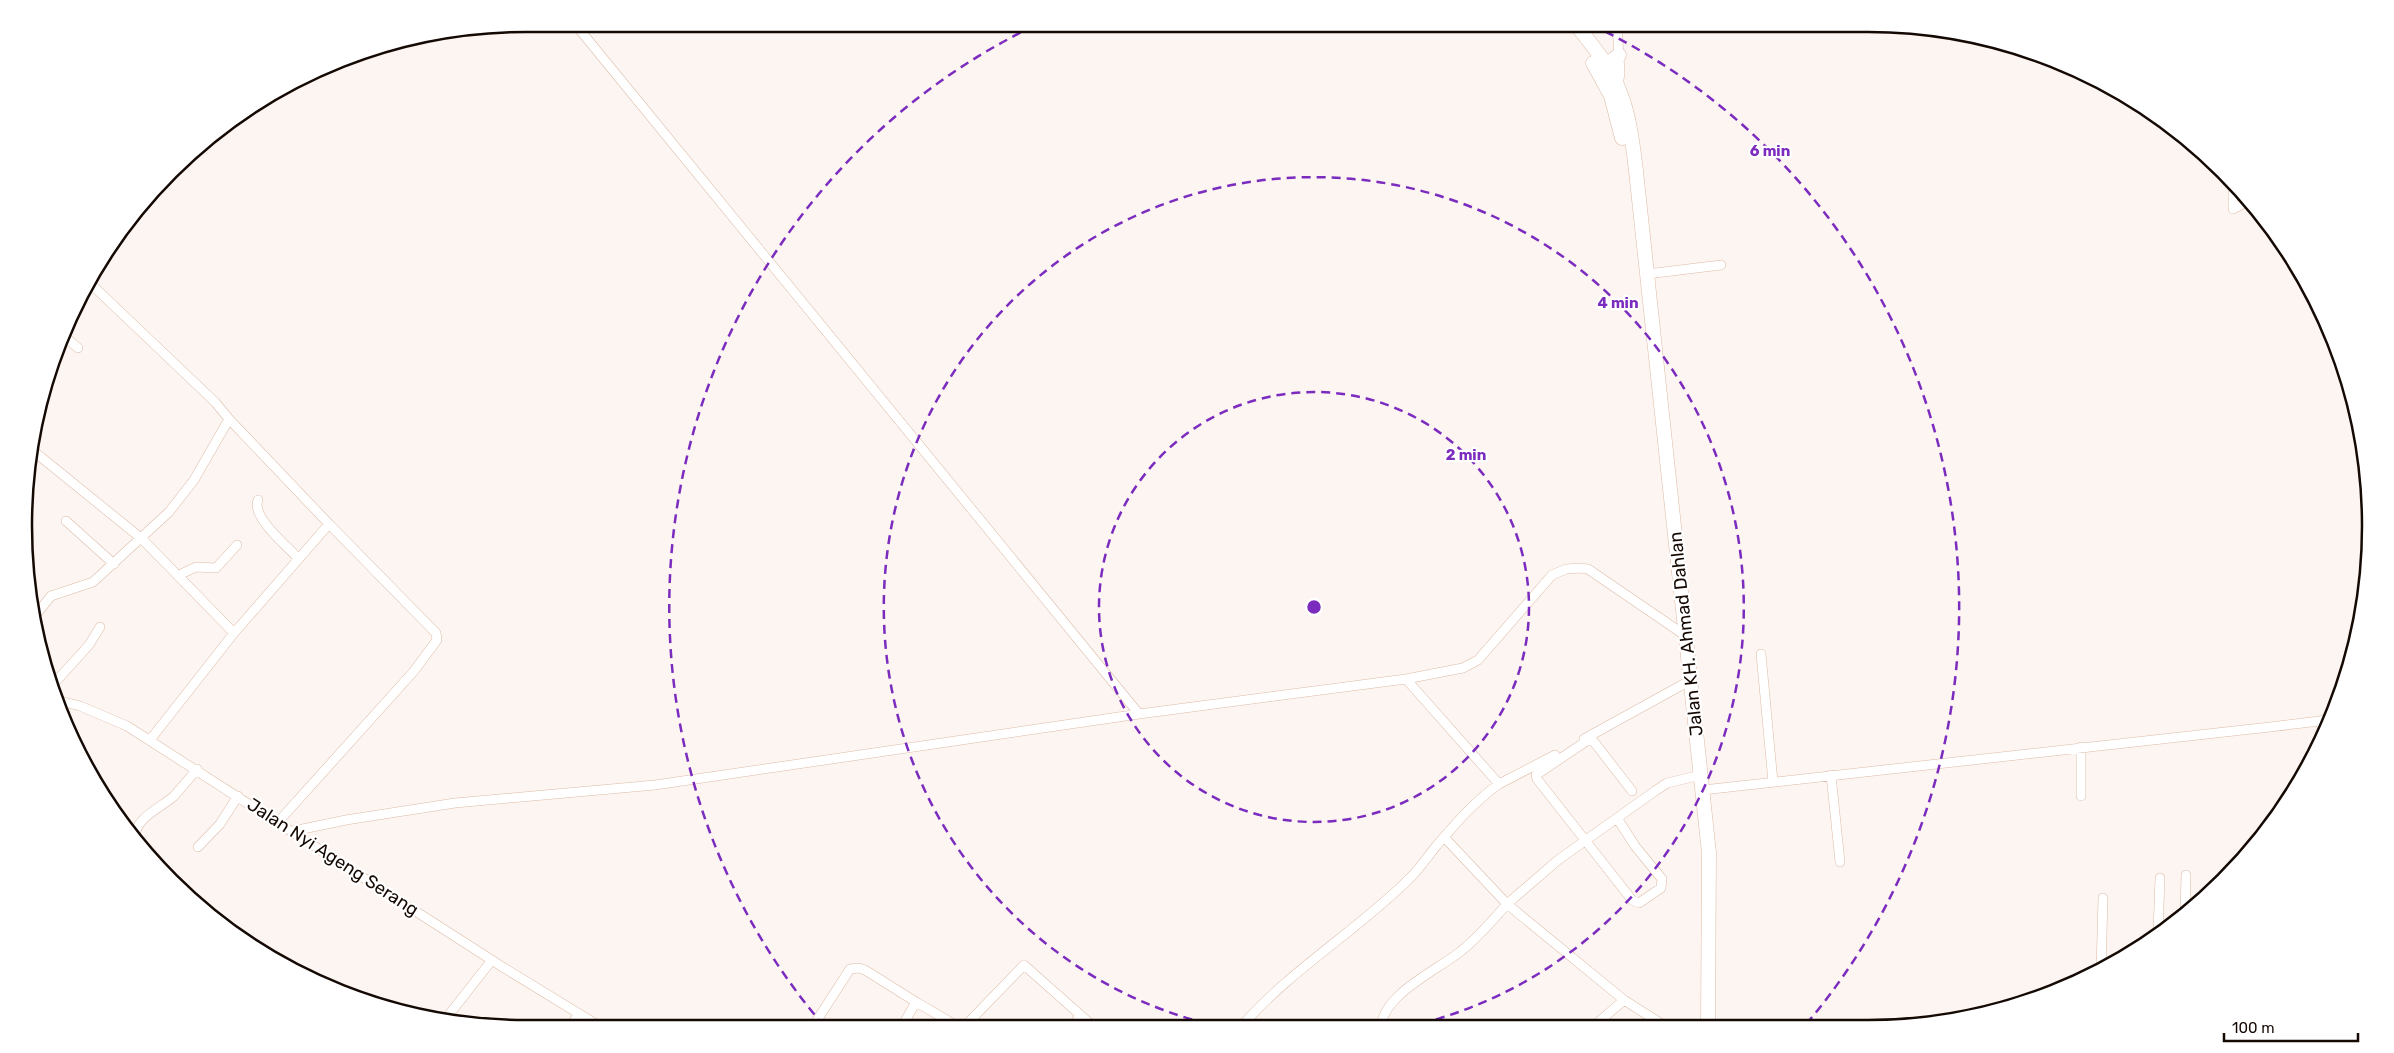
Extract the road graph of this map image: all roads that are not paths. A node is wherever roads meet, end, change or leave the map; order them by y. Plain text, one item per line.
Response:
1 (582, 32) edge
2 (1576, 32) edge
3 (1579, 32) edge
4 (1618, 32) edge
5 (1619, 56) junction
6 (1598, 62) junction
7 (1614, 91) junction
8 (2233, 194) edge
9 (2242, 204) edge
10 (1721, 265) dead end
11 (1650, 274) junction
12 (94, 287) edge
13 (69, 340) edge
14 (78, 348) dead end
15 (229, 419) junction
16 (38, 455) edge
17 (258, 500) dead end
18 (66, 521) dead end
19 (329, 524) junction
20 (142, 539) junction
21 (237, 545) dead end
22 (298, 558) junction
23 (114, 564) junction
24 (179, 575) junction
25 (40, 610) edge
26 (100, 627) dead end
27 (234, 633) junction
28 (1686, 636) junction
29 (1761, 654) dead end
30 (1406, 679) junction
31 (57, 680) edge
32 (1691, 680) junction
33 (65, 703) edge
34 (1139, 714) junction
35 (2323, 719) edge
36 (150, 740) junction
37 (2081, 747) junction
38 (197, 769) junction
39 (1701, 774) junction
40 (1831, 775) junction
41 (1773, 782) junction
42 (1499, 784) junction
43 (1703, 790) junction
44 (1632, 791) dead end
45 (238, 796) junction
46 (2082, 796) dead end
47 (1617, 818) junction
48 (278, 821) junction
49 (137, 829) edge
50 (293, 831) junction
51 (1444, 837) junction
52 (1586, 840) junction
53 (198, 848) dead end
54 (1840, 862) dead end
55 (2186, 875) dead end
56 (2160, 878) dead end
57 (2103, 898) dead end
58 (1508, 904) junction
59 (2185, 904) edge
60 (2158, 925) edge
61 (492, 960) junction
62 (2101, 961) edge
63 (1624, 1000) junction
64 (916, 1002) junction
65 (449, 1014) edge
66 (579, 1014) junction
67 (1080, 1016) junction
68 (575, 1020) edge
69 (589, 1020) edge
70 (817, 1020) edge
71 (906, 1020) edge
72 (947, 1020) edge
73 (971, 1020) edge
74 (1077, 1020) edge
75 (1085, 1020) edge
76 (1247, 1020) edge
77 (1384, 1020) edge
78 (1601, 1020) edge
79 (1656, 1020) edge
80 (1708, 1020) edge

1 - 34 street
2 - 6 highway, Jalan KH. Ahmad Dahlan
3 - 6 highway, Jalan KH. Ahmad Dahlan
4 - 5 street
5 - 6 highway
5 - 7 street
6 - 7 highway, Jalan KH. Ahmad Dahlan
7 - 11 highway, Jalan KH. Ahmad Dahlan
8 - 9 street
10 - 11 street
11 - 28 highway, Jalan KH. Ahmad Dahlan
12 - 15 street
13 - 14 street
15 - 19 street
15 - 20 street
16 - 20 street
17 - 22 street
18 - 23 street
19 - 22 street
19 - 48 street
20 - 23 street
20 - 24 street
21 - 24 street
22 - 27 street
23 - 25 street
24 - 27 street
26 - 31 street
27 - 36 street
28 - 30 street
28 - 32 highway, Jalan KH. Ahmad Dahlan
29 - 41 street
30 - 34 street
30 - 42 street
32 - 39 highway, Jalan KH. Ahmad Dahlan
32 - 42 street
33 - 36 street, Jalan Nyi Ageng Serang
34 - 50 street
35 - 37 street
36 - 38 street, Jalan Nyi Ageng Serang
37 - 40 street
37 - 46 street
38 - 45 street, Jalan Nyi Ageng Serang
38 - 49 street
39 - 43 highway, Jalan KH. Ahmad Dahlan
39 - 47 street
40 - 41 street
40 - 54 street
41 - 43 street
42 - 51 street
43 - 80 highway, Jalan KH. Ahmad Dahlan
44 - 52 street
45 - 48 street, Jalan Nyi Ageng Serang
45 - 53 street
47 - 52 street
47 - 52 street
48 - 50 street, Jalan Nyi Ageng Serang
50 - 61 street, Jalan Nyi Ageng Serang
51 - 58 street
51 - 76 street
52 - 58 street
55 - 59 street
56 - 60 street
57 - 62 street
58 - 63 street
58 - 77 street
61 - 65 street
61 - 66 street, Jalan Nyi Ageng Serang
63 - 78 street
63 - 79 street
64 - 70 street
64 - 71 street
64 - 72 street
66 - 68 street
66 - 69 street, Jalan Nyi Ageng Serang
67 - 73 street
67 - 74 street
67 - 75 street

